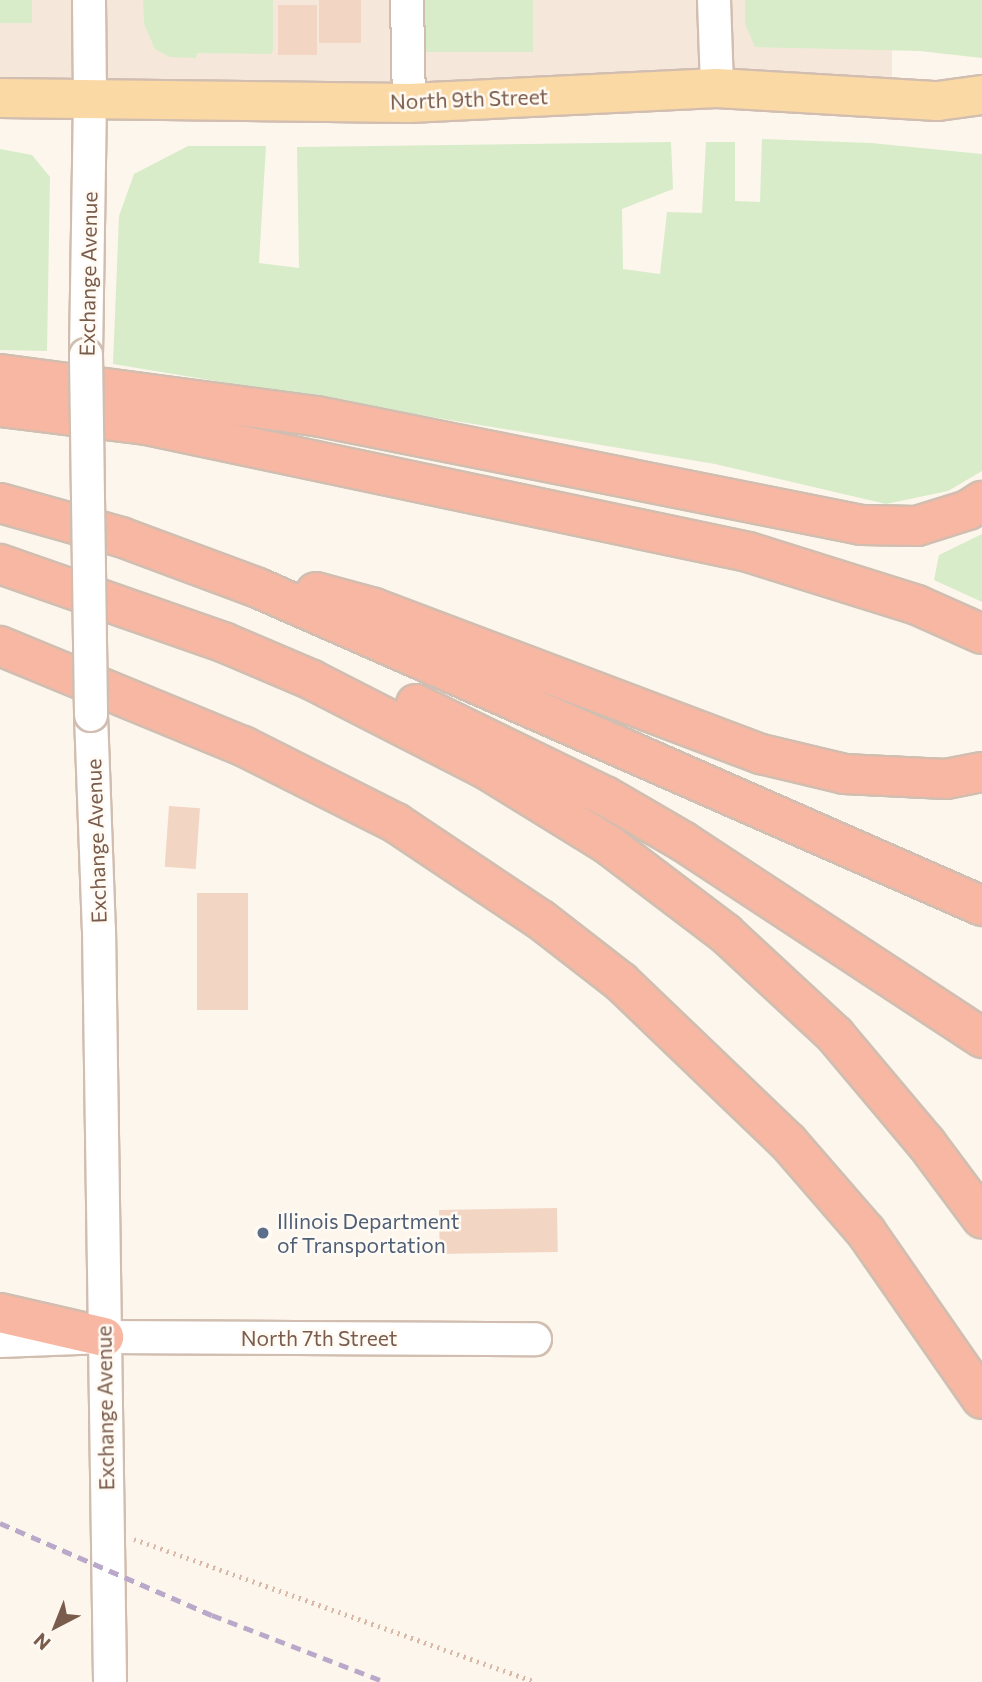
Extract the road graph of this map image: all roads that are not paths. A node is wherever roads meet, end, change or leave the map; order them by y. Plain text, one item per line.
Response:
1 (89, 0) edge
2 (407, 0) edge
3 (714, 0) edge
4 (717, 88) junction
5 (982, 94) edge
6 (90, 97) junction
7 (0, 98) edge
8 (938, 101) junction
9 (409, 103) junction
10 (982, 121) edge
11 (0, 374) edge
12 (0, 407) edge
13 (982, 501) edge
14 (0, 503) edge
15 (0, 564) edge
16 (39, 576) junction
17 (258, 587) junction
18 (982, 634) edge
19 (0, 646) edge
20 (982, 772) edge
21 (982, 906) edge
22 (982, 1038) edge
23 (982, 1218) edge
24 (0, 1313) edge
25 (104, 1337) junction
26 (535, 1339) dead end
27 (0, 1342) edge
28 (982, 1399) edge
29 (110, 1682) edge

1 - 6 street, Exchange Avenue
2 - 9 street
3 - 4 street
4 - 8 main road, North 9th Street
4 - 9 main road, North 9th Street
5 - 8 main road, North 9th Street
6 - 7 main road, North 9th Street
6 - 9 main road, North 9th Street
6 - 25 street, Exchange Avenue, bridge
8 - 10 main road, North 9th Street
11 - 13 highway
12 - 18 highway
14 - 17 highway
15 - 16 highway
16 - 22 highway
16 - 23 highway
17 - 20 highway
17 - 21 highway
19 - 28 highway
24 - 25 highway
25 - 26 street, North 7th Street
25 - 27 street, North 7th Street
25 - 29 street, Exchange Avenue

